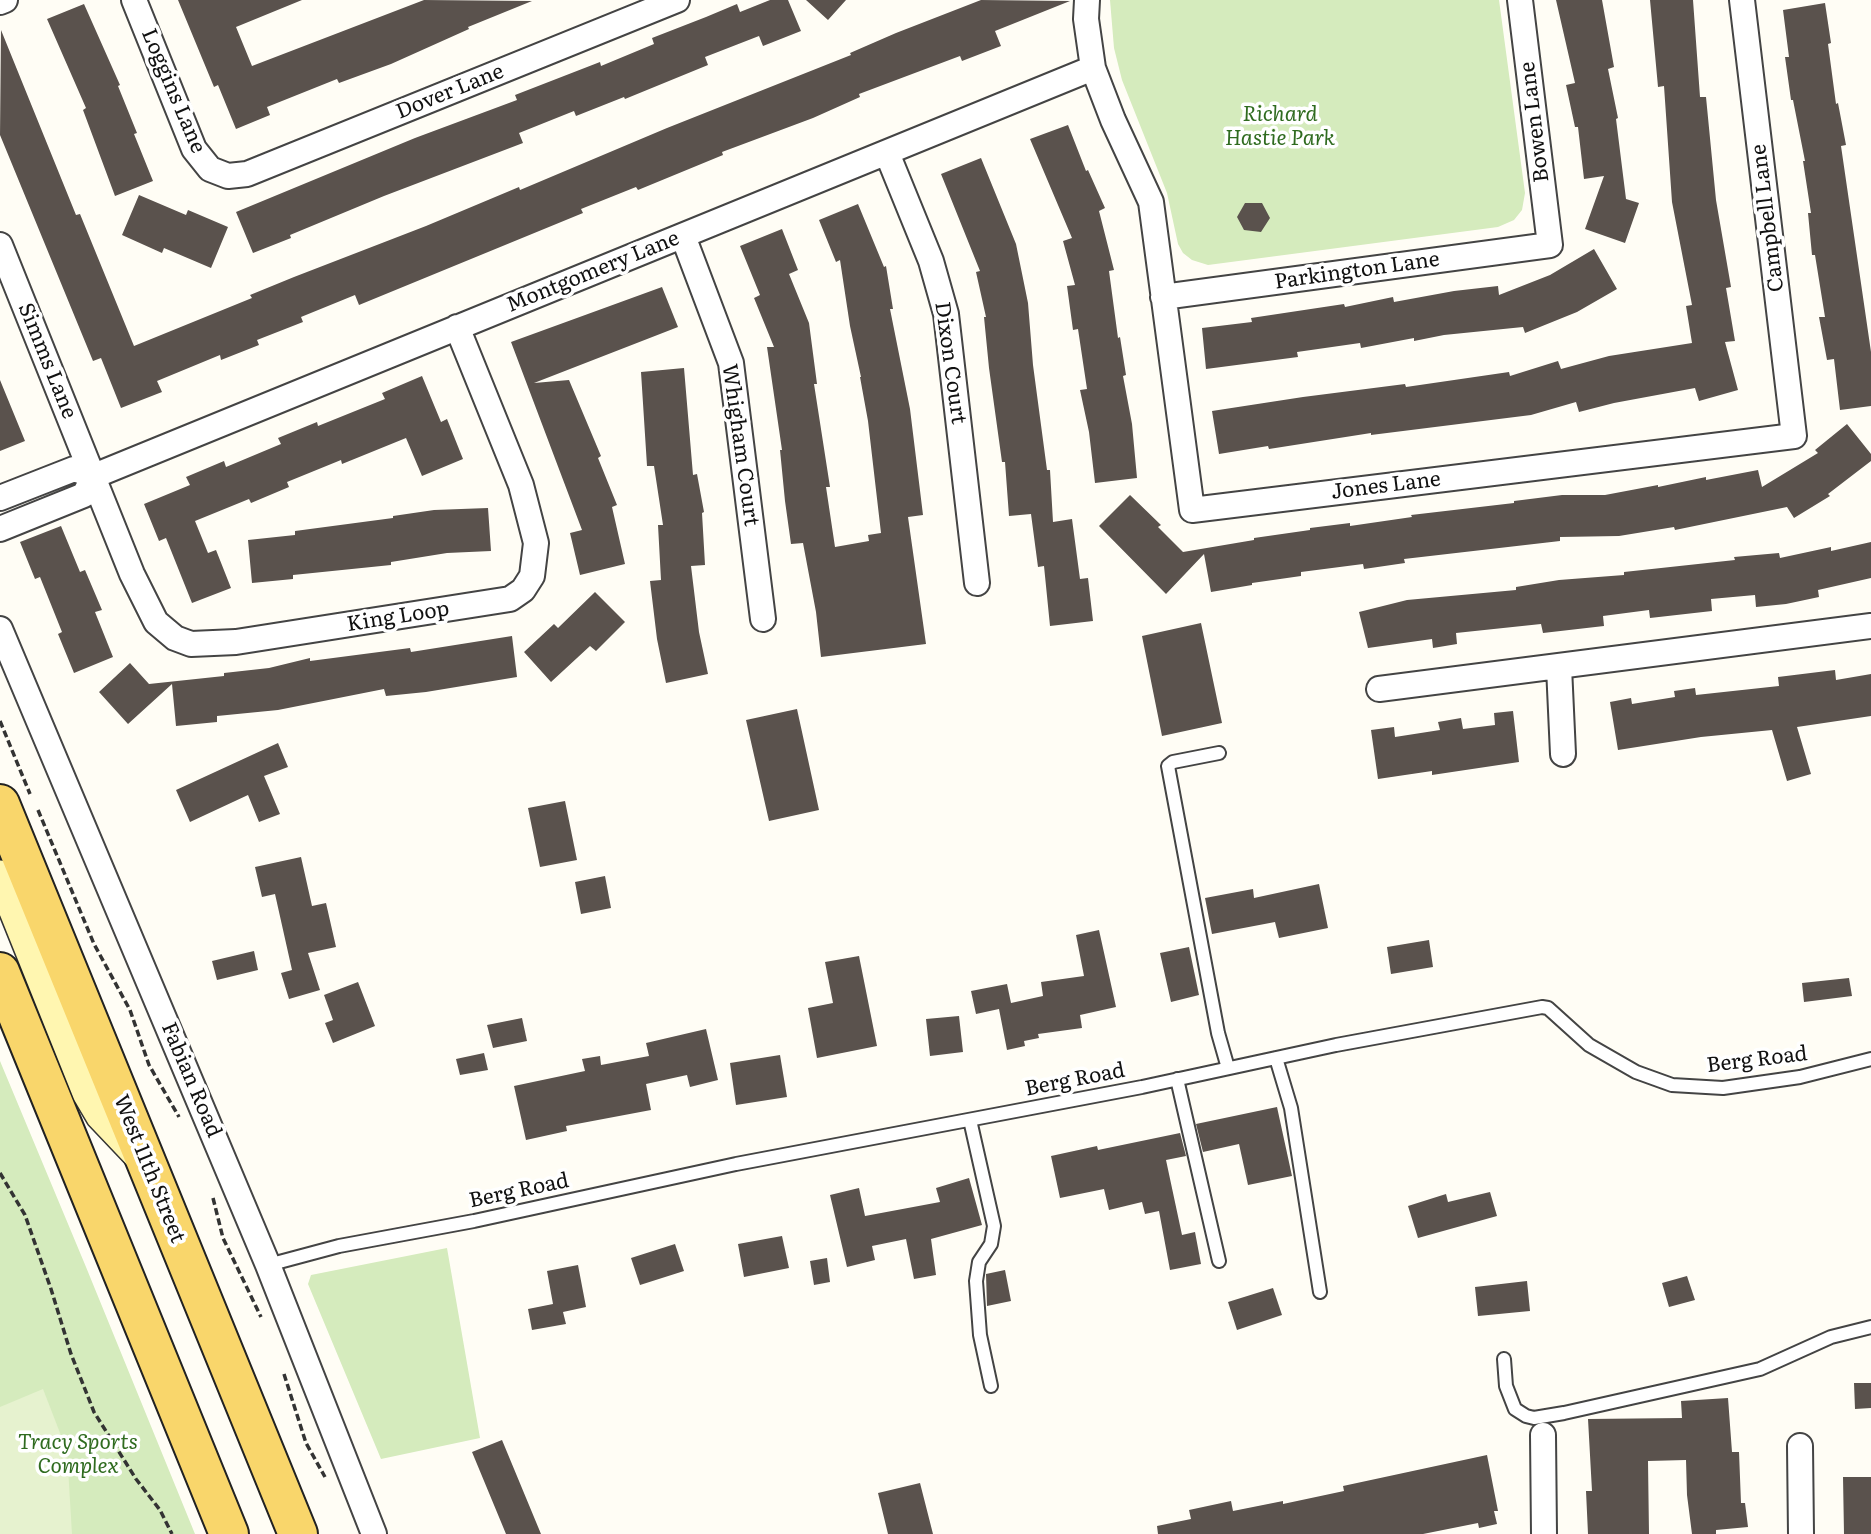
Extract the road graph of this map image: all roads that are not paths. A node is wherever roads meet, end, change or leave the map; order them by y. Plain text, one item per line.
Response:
1 (5, 0) edge
2 (134, 0) edge
3 (677, 0) edge
4 (1087, 0) edge
5 (1520, 0) edge
6 (1742, 0) edge
7 (0, 2) edge
8 (1093, 68) junction
9 (887, 152) junction
10 (222, 174) joint
11 (683, 236) junction
12 (0, 245) edge
13 (1550, 245) joint
14 (1163, 297) junction
15 (457, 327) junction
16 (1794, 436) joint
17 (94, 477) junction
18 (0, 498) edge
19 (0, 529) edge
20 (977, 583) dead end
21 (763, 619) dead end
22 (1871, 626) edge
23 (0, 629) edge
24 (1559, 667) junction
25 (1379, 689) dead end
26 (1219, 753) dead end
27 (1563, 754) dead end
28 (23, 803) edge
29 (0, 878) edge
30 (0, 972) edge
31 (1276, 1058) junction
32 (1871, 1059) edge
33 (1228, 1068) junction
34 (1177, 1079) junction
35 (970, 1119) junction
36 (144, 1156) junction
37 (1219, 1261) dead end
38 (268, 1265) junction
39 (1320, 1292) dead end
40 (1871, 1327) edge
41 (1504, 1359) dead end
42 (991, 1386) dead end
43 (1543, 1435) dead end
44 (1800, 1446) dead end
45 (229, 1534) edge
46 (298, 1534) edge
47 (374, 1534) edge
48 (1544, 1534) edge
49 (1801, 1534) edge

1 - 7 street
2 - 10 street, Loggins Lane
3 - 10 street, Dover Lane
4 - 8 street
5 - 13 street, Bowen Lane
6 - 16 street, Campbell Lane
8 - 9 street, Montgomery Lane
8 - 14 street
9 - 11 street, Montgomery Lane
9 - 20 street, Dixon Court
11 - 15 street, Montgomery Lane
11 - 21 street, Whigham Court
12 - 17 street, Simms Lane
13 - 14 street, Parkington Lane
14 - 16 street, Jones Lane
15 - 17 street, Montgomery Lane
15 - 17 street, King Loop
17 - 18 street, Montgomery Lane
17 - 19 street, Montgomery Lane
22 - 24 street
23 - 38 street, Fabian Road
24 - 25 street
24 - 27 street
26 - 33 lane
28 - 36 main road, West 11th Street
29 - 36 street
30 - 45 main road
31 - 32 lane, Berg Road
31 - 33 lane, Berg Road
31 - 39 lane
33 - 34 lane, Berg Road
34 - 35 lane, Berg Road
34 - 37 lane
35 - 38 lane, Berg Road
35 - 42 lane
36 - 46 main road, West 11th Street
38 - 47 street, Fabian Road
40 - 41 lane
43 - 48 street
44 - 49 street

